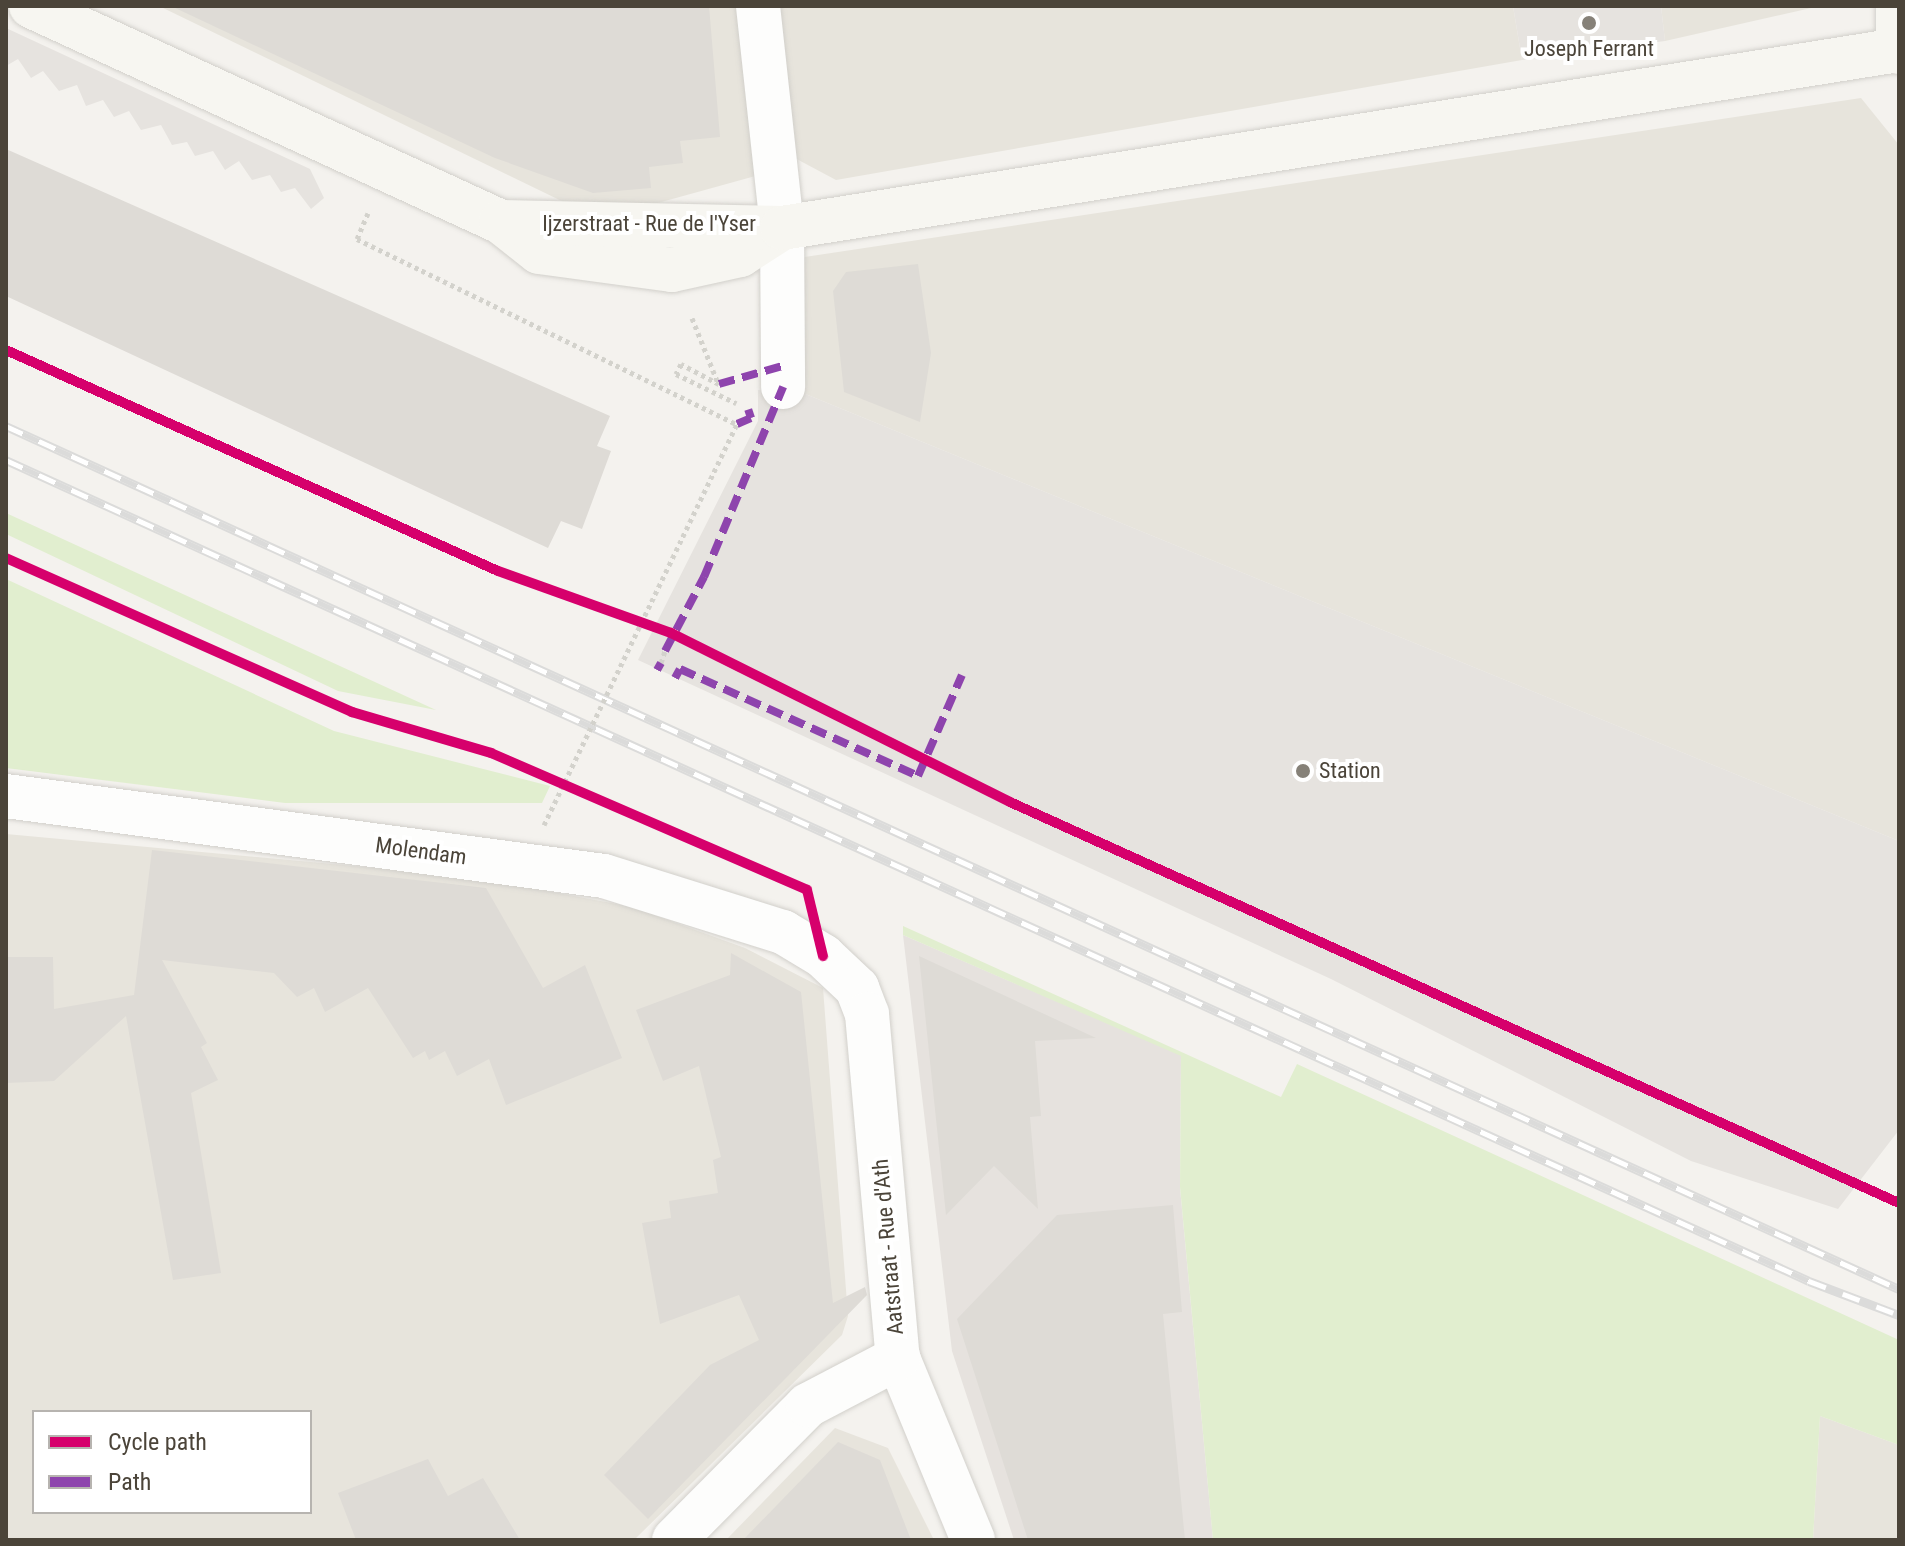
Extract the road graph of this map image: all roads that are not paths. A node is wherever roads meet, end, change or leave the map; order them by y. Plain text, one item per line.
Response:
1 (31, 6) edge
2 (758, 6) edge
3 (1898, 6) edge
4 (1898, 51) edge
5 (501, 222) junction
6 (782, 228) junction
7 (766, 398) road end
8 (6, 796) edge
9 (823, 956) joint
10 (898, 1358) junction
11 (674, 1540) edge
12 (973, 1540) edge

1 - 5 street, Ijzerstraat - Rue de l'Yser
2 - 6 street
3 - 4 street
4 - 6 street
5 - 6 street, Ijzerstraat - Rue de l'Yser
5 - 6 street, Ijzerstraat - Rue de l'Yser
6 - 7 street
8 - 9 street, Molendam
9 - 10 street, Aatstraat - Rue d'Ath
10 - 11 street
10 - 12 street, Aatstraat - Rue d'Ath

